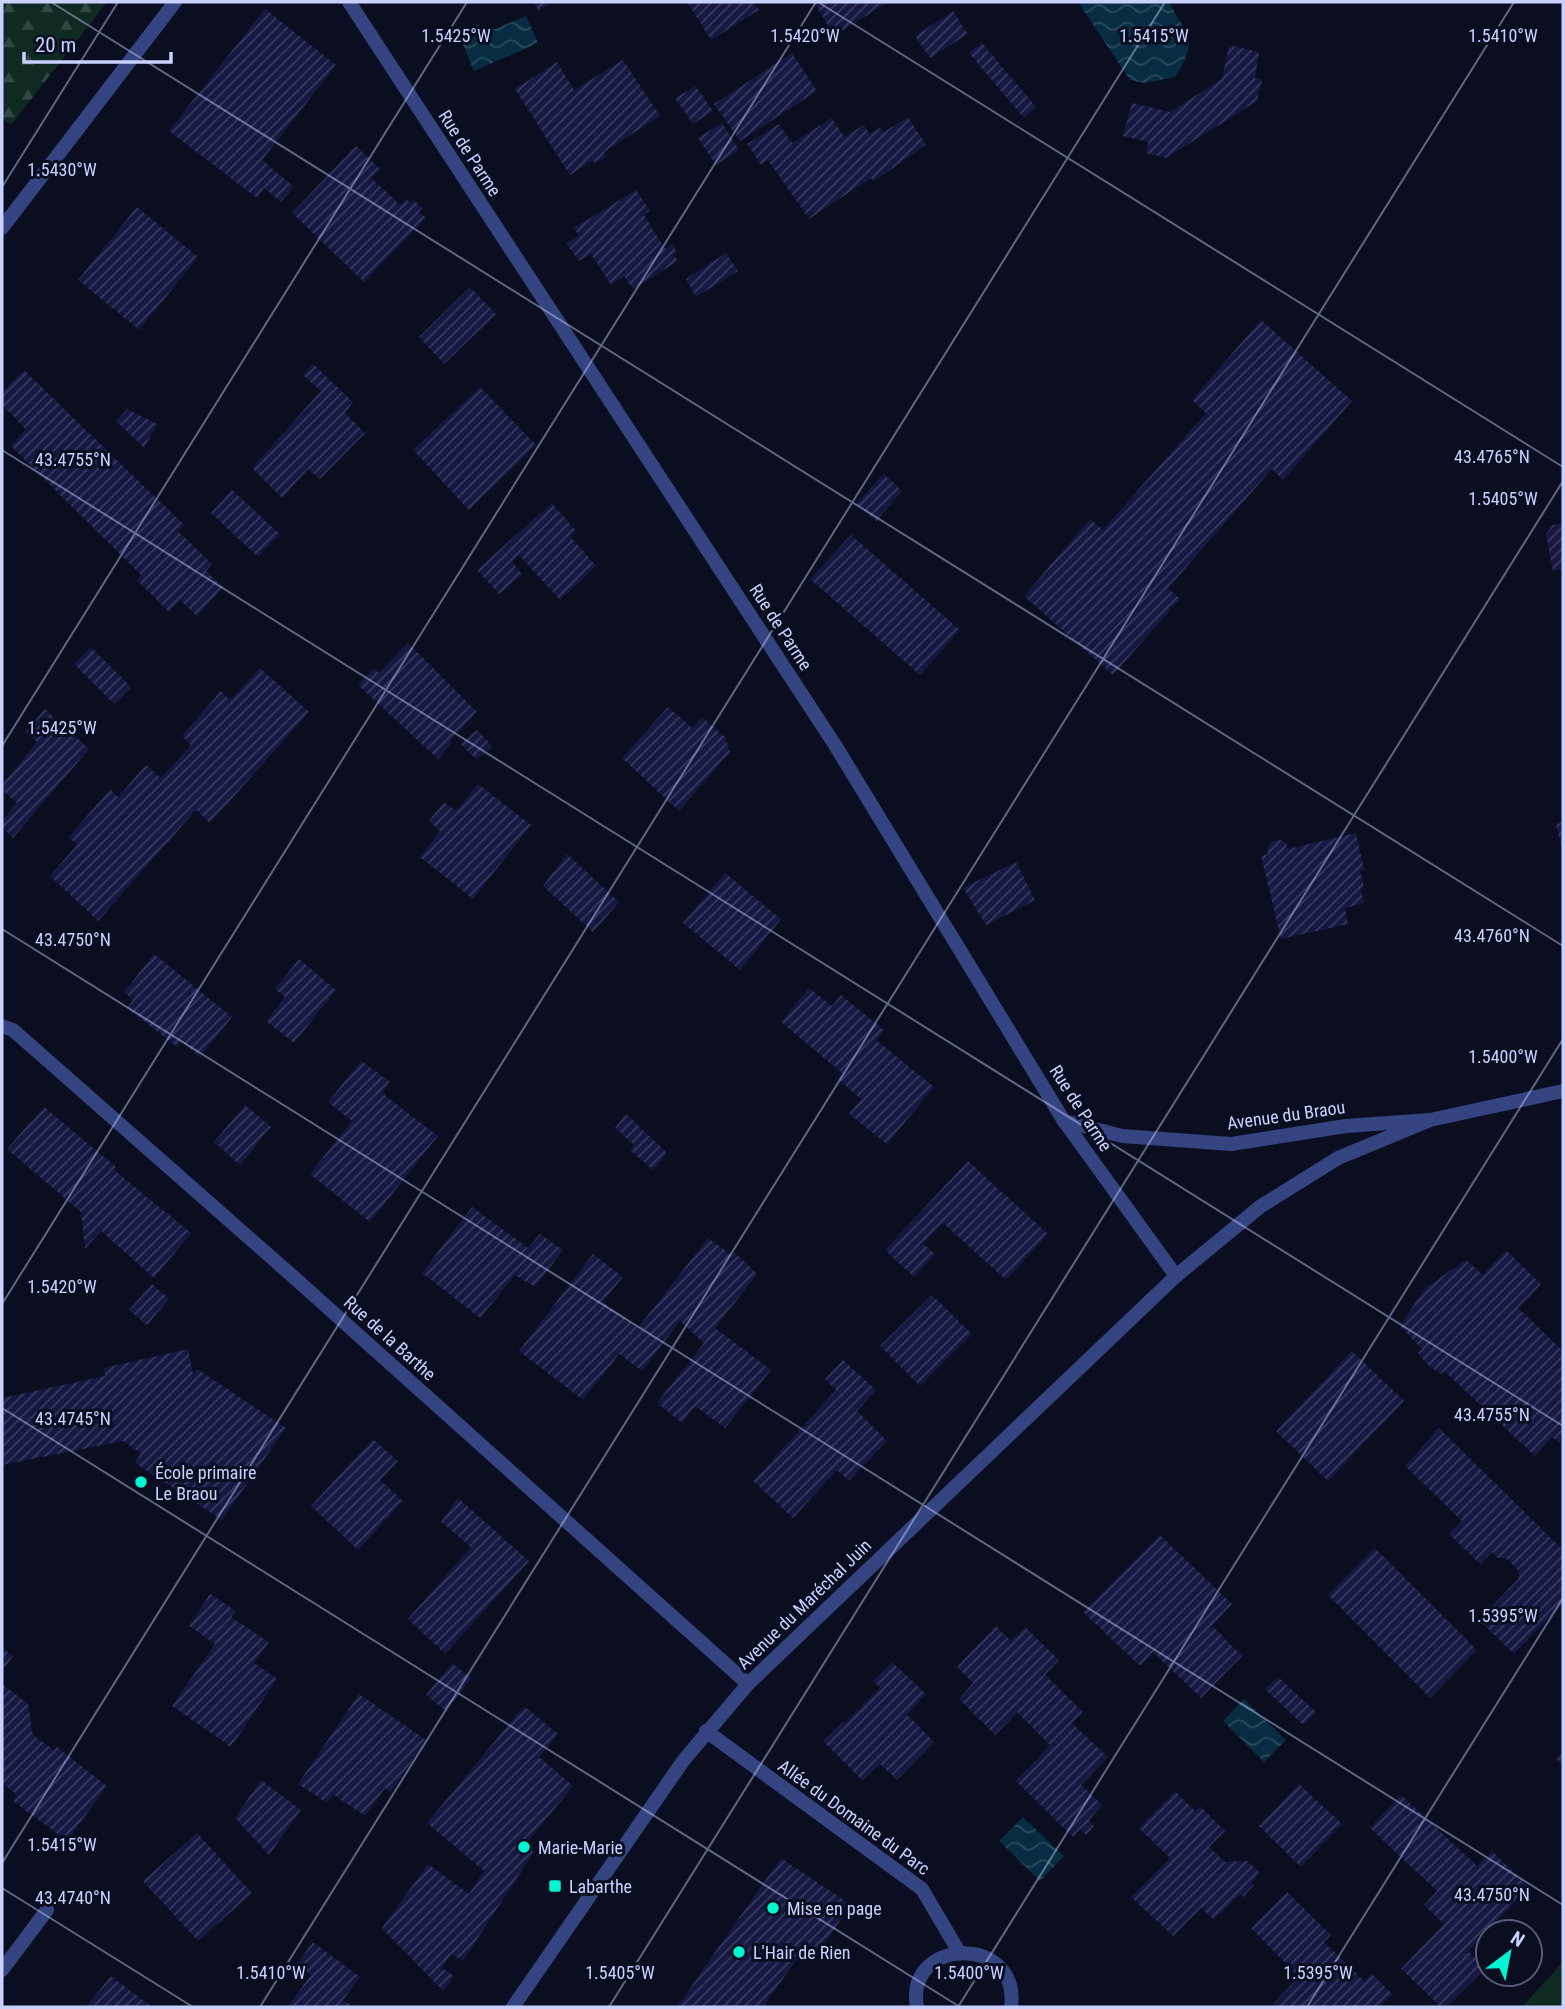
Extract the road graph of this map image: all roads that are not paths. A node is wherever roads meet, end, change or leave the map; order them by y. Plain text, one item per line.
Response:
1 (175, 2) edge
2 (349, 2) edge
3 (2, 228) edge
4 (2, 1026) edge
5 (1563, 1091) edge
6 (1430, 1120) junction
7 (1064, 1121) junction
8 (1176, 1276) junction
9 (748, 1684) junction
10 (706, 1731) junction
11 (47, 1910) dead end
12 (959, 1952) junction
13 (2, 1970) edge
14 (513, 2007) edge
15 (917, 2007) edge
16 (1011, 2007) edge

1 - 3 street
2 - 7 street, Rue de Parme
4 - 9 street, Rue de la Barthe
5 - 6 street, Avenue du Braou
6 - 7 street, Avenue du Braou
6 - 8 street, Avenue du Braou
7 - 8 street, Rue de Parme
8 - 9 street, Avenue du Maréchal Juin
9 - 10 street, Avenue du Maréchal Juin
10 - 12 street, Allée du Domaine du Parc
10 - 14 street, Avenue du Maréchal Juin
11 - 13 street
12 - 15 street
12 - 16 street

